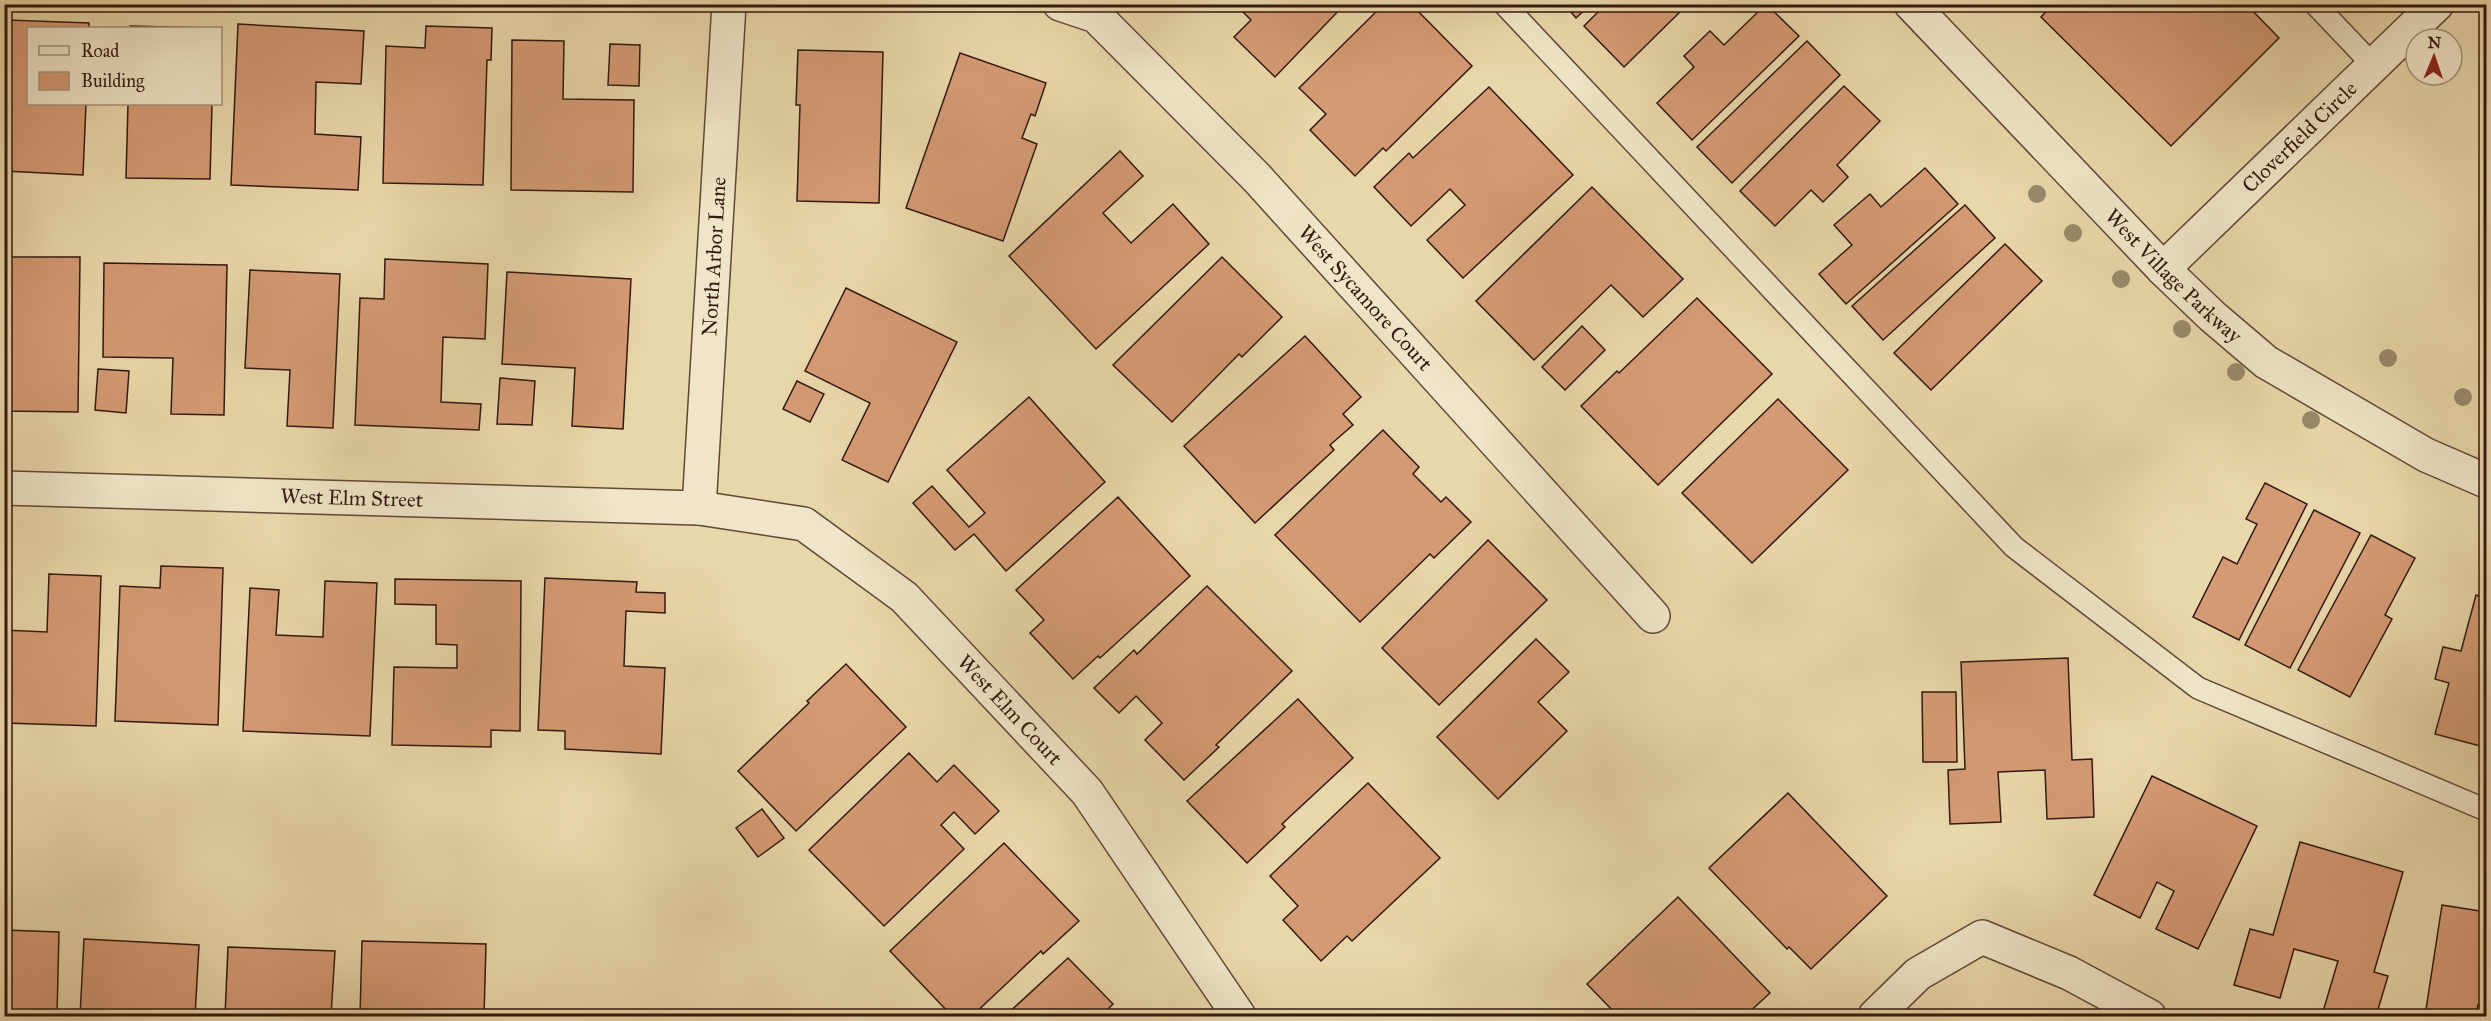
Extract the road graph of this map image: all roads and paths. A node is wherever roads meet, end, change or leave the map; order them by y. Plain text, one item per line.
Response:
1 (729, 4) edge
2 (1060, 4) edge
3 (1503, 4) edge
4 (1911, 4) edge
5 (2315, 4) edge
6 (2437, 4) edge
7 (2373, 65) junction
8 (2163, 269) junction
9 (2487, 481) edge
10 (4, 488) edge
11 (699, 508) junction
12 (1653, 616) dead end
13 (2487, 810) edge
14 (1239, 1017) edge
15 (1875, 1017) edge
16 (2149, 1017) edge

1 - 11 street, North Arbor Lane
2 - 12 street, West Sycamore Court
3 - 13 lane
4 - 8 street, West Village Parkway
5 - 7 lane
6 - 7 street, Cloverfield Circle
7 - 8 street, Cloverfield Circle
8 - 9 street, West Village Parkway
10 - 11 street, West Elm Street
11 - 14 street, West Elm Court
15 - 16 street

